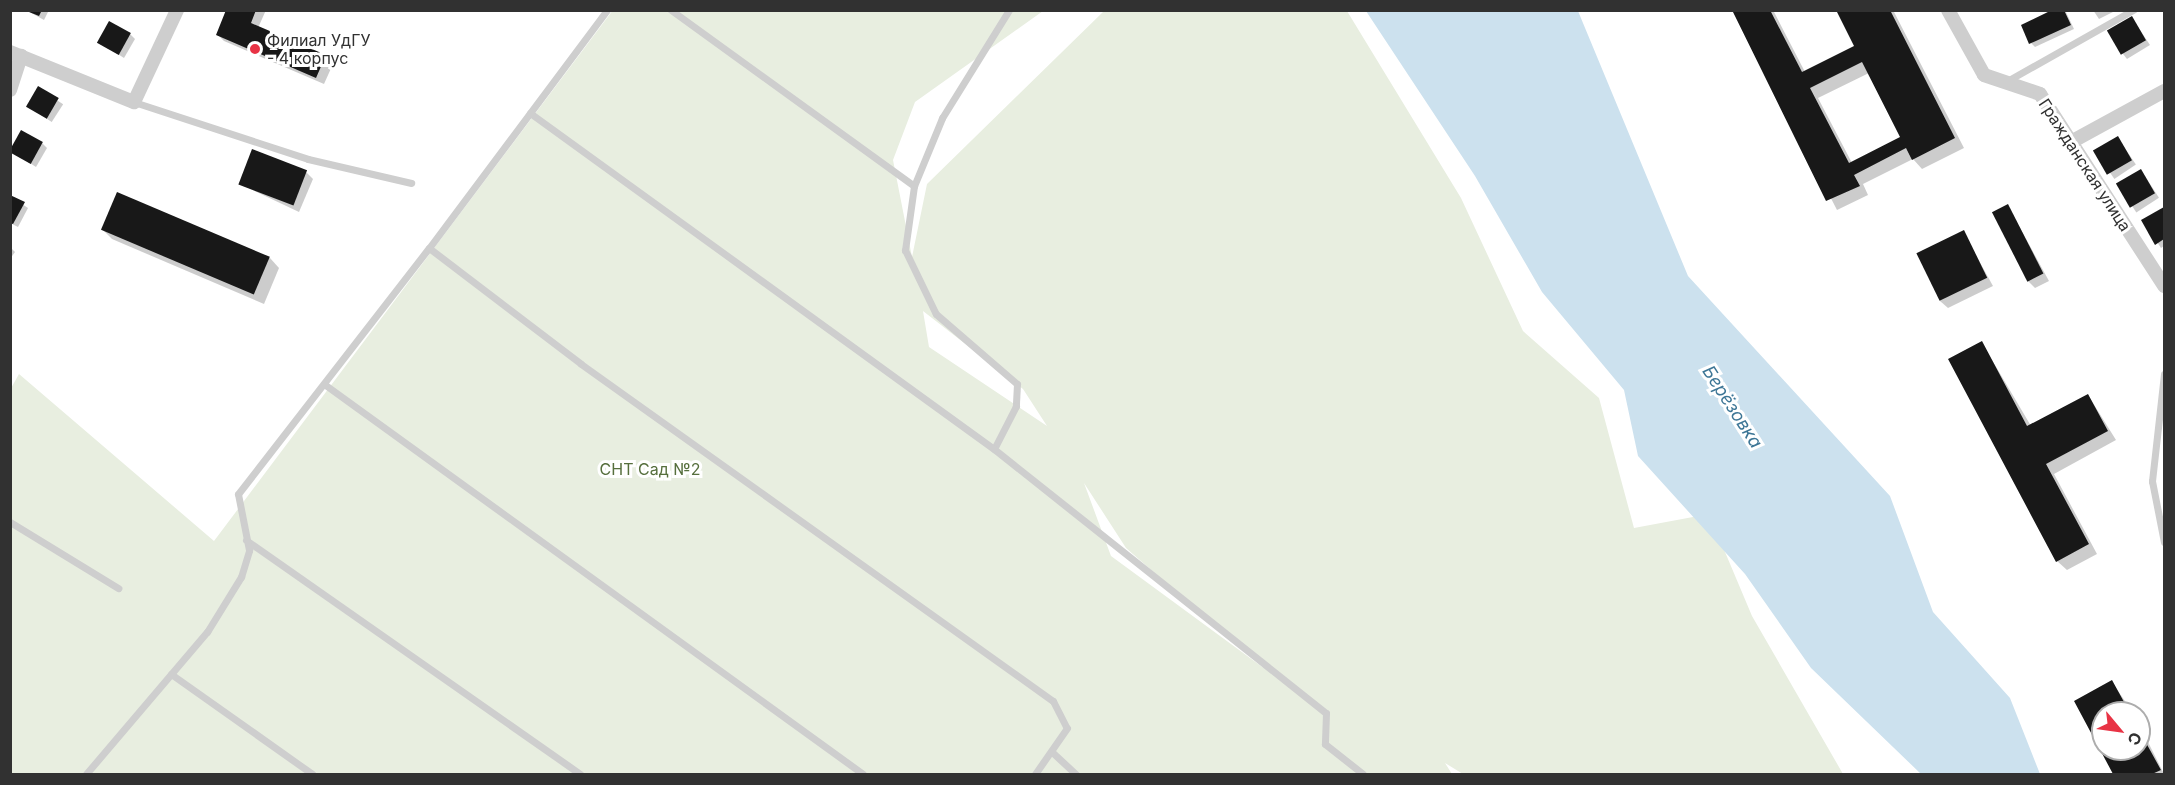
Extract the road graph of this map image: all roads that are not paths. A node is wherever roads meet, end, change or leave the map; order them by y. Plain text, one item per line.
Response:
1 (177, 10) edge
2 (607, 10) edge
3 (671, 10) edge
4 (1009, 10) edge
5 (1948, 10) edge
6 (2133, 10) edge
7 (16, 54) edge
8 (2004, 82) junction
9 (10, 90) edge
10 (2164, 91) edge
11 (134, 102) junction
12 (530, 113) junction
13 (2071, 142) junction
14 (411, 183) dead end
15 (914, 186) junction
16 (429, 248) junction
17 (2164, 286) edge
18 (2164, 374) edge
19 (324, 384) junction
20 (994, 449) junction
21 (10, 522) edge
22 (246, 540) junction
23 (2164, 542) edge
24 (118, 588) dead end
25 (171, 674) junction
26 (1052, 752) junction
27 (86, 774) edge
28 (312, 774) edge
29 (580, 774) edge
30 (863, 774) edge
31 (1035, 774) edge
32 (1076, 774) edge
33 (1363, 774) edge

1 - 11 street
2 - 12 lane
3 - 15 lane
4 - 15 lane
5 - 8 street, Гражданская улица
6 - 8 lane
7 - 9 street
7 - 11 street
8 - 13 street, Гражданская улица
10 - 13 street
11 - 14 lane
12 - 16 lane
12 - 20 lane
13 - 17 street, Гражданская улица
15 - 20 lane
16 - 19 lane
16 - 26 lane
18 - 23 lane
19 - 22 lane
19 - 30 lane
20 - 33 lane
21 - 24 lane
22 - 25 lane
22 - 29 lane
25 - 27 lane
25 - 28 lane
26 - 31 lane
26 - 32 lane

